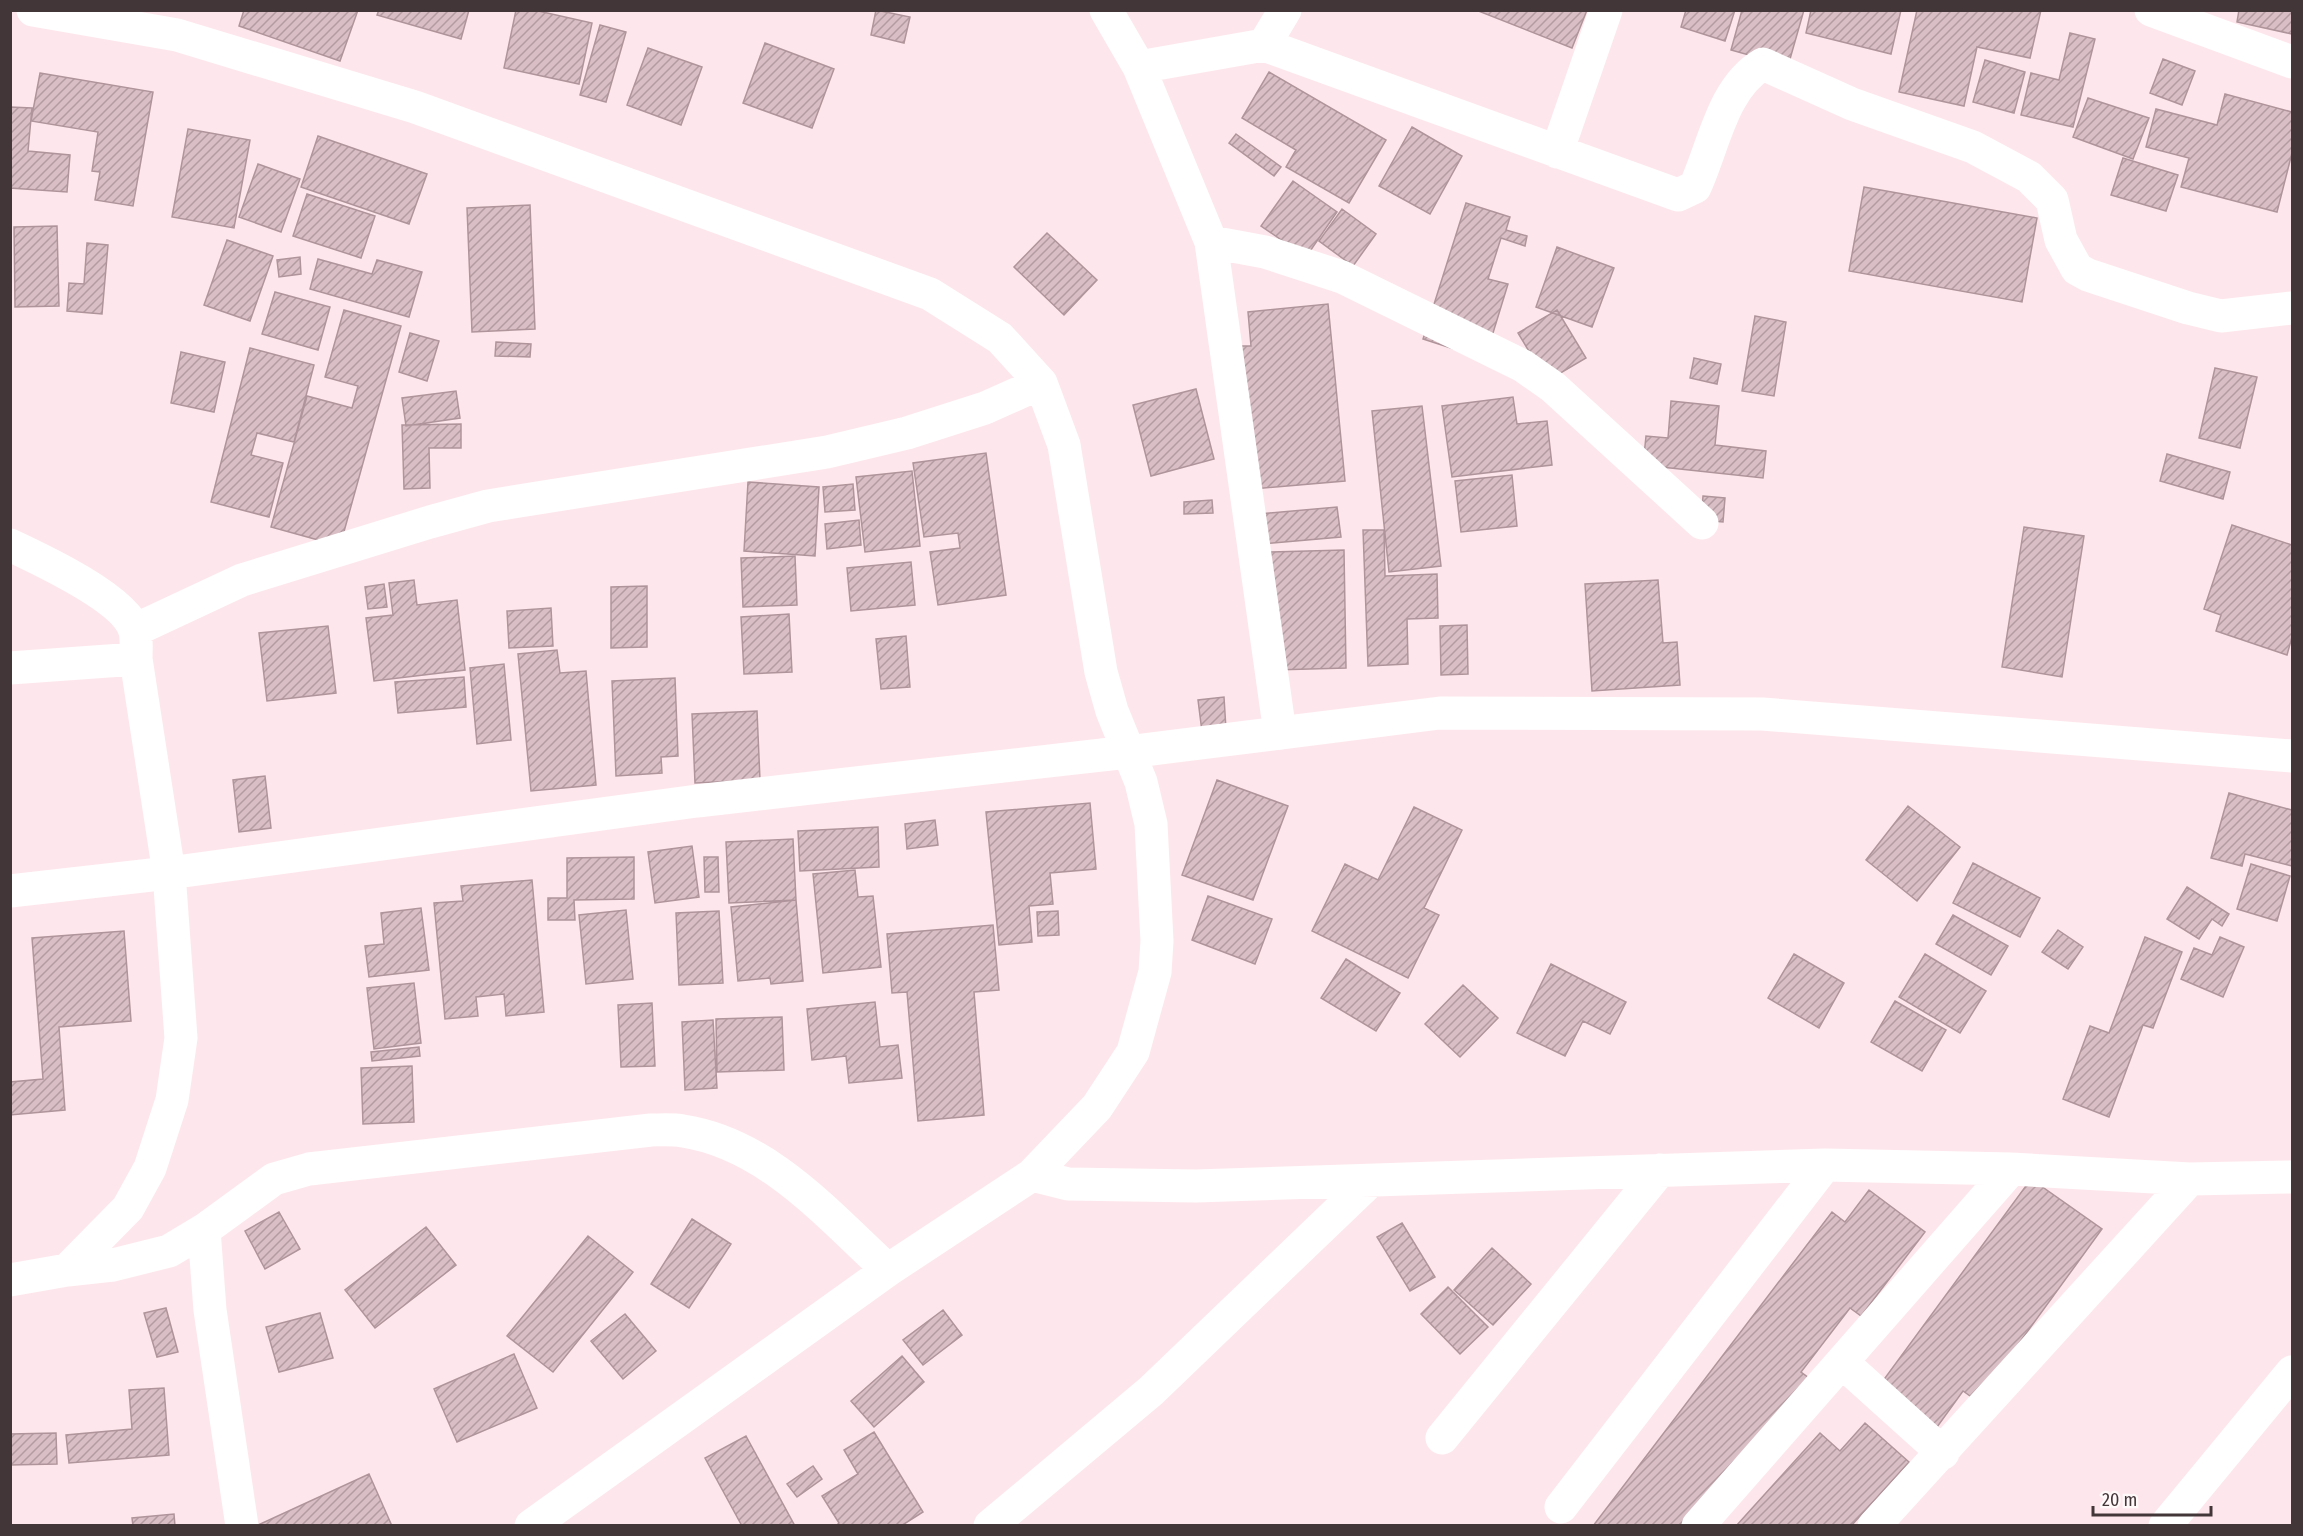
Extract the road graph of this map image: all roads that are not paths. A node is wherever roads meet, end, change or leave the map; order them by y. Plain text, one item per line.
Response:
1 (33, 10) edge
2 (1106, 10) edge
3 (1285, 10) edge
4 (1606, 10) edge
5 (2151, 10) edge
6 (180, 23) edge
7 (1264, 45) junction
8 (2292, 62) edge
9 (1139, 67) junction
10 (1557, 152) junction
11 (1211, 242) junction
12 (2292, 308) edge
13 (1041, 383) junction
14 (1702, 523) dead end
15 (10, 545) edge
16 (136, 644) junction
17 (10, 668) edge
18 (1280, 733) junction
19 (1128, 752) junction
20 (2292, 756) edge
21 (169, 873) junction
22 (10, 891) edge
23 (1825, 1165) junction
24 (2011, 1169) junction
25 (1660, 1170) junction
26 (1032, 1175) junction
27 (2292, 1177) edge
28 (2190, 1179) junction
29 (1370, 1181) junction
30 (204, 1230) junction
31 (67, 1270) junction
32 (888, 1270) junction
33 (10, 1280) edge
34 (1843, 1363) junction
35 (2292, 1372) edge
36 (1442, 1438) dead end
37 (1943, 1453) junction
38 (1561, 1507) dead end
39 (552, 1520) edge
40 (242, 1526) edge
41 (990, 1526) edge
42 (1698, 1526) edge
43 (1874, 1526) edge
44 (2165, 1526) edge

1 - 6 street
2 - 9 street
3 - 7 street
4 - 10 street
5 - 8 street
6 - 13 street
7 - 9 street
7 - 10 street
9 - 11 street
10 - 12 street
11 - 14 street
11 - 18 street
13 - 16 street
13 - 19 street
15 - 16 street
16 - 17 street
16 - 21 street
18 - 19 street
18 - 20 street
19 - 21 street
19 - 26 street
21 - 22 street
21 - 31 street
23 - 24 street
23 - 25 street
23 - 38 street
24 - 28 street
24 - 34 street
25 - 29 street
25 - 36 street
26 - 29 street
26 - 32 street
27 - 28 street
28 - 37 street
29 - 41 street
30 - 31 street
30 - 32 street
30 - 40 street
31 - 33 street
32 - 39 street
34 - 37 street
34 - 42 street
35 - 44 street
37 - 43 street

